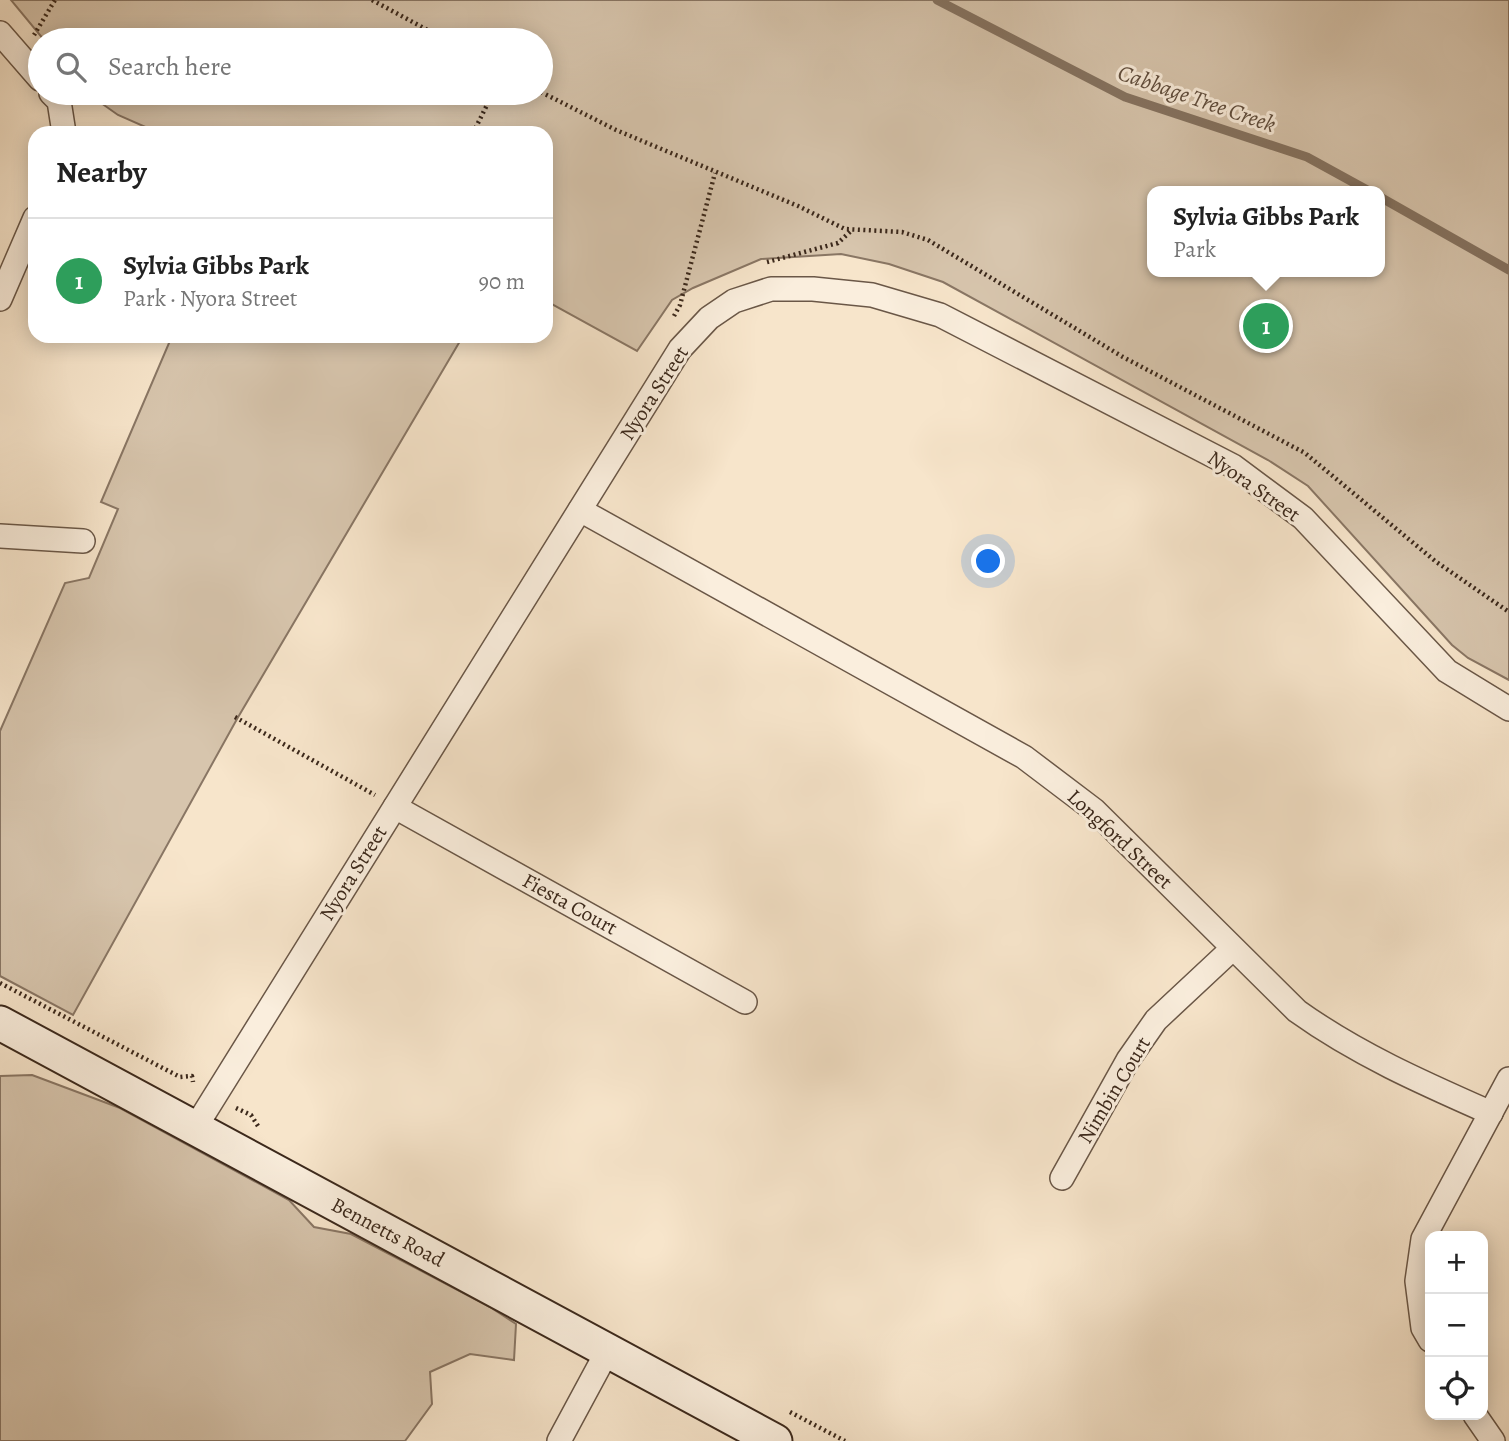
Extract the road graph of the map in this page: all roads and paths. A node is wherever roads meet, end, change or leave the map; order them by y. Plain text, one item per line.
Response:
1 (55, 0) edge
2 (372, 0) edge
3 (39, 28) edge
4 (424, 28) edge
5 (0, 33) edge
6 (28, 47) edge
7 (22, 57) junction
8 (28, 64) edge
9 (553, 99) edge
10 (59, 105) edge
11 (487, 105) edge
12 (63, 126) edge
13 (476, 126) edge
14 (28, 234) edge
15 (0, 299) edge
16 (580, 510) junction
17 (0, 536) edge
18 (83, 541) dead end
19 (1509, 612) edge
20 (1509, 709) edge
21 (235, 717) dead end
22 (395, 807) junction
23 (1232, 949) junction
24 (0, 983) edge
25 (745, 1002) dead end
26 (0, 1023) edge
27 (1509, 1079) edge
28 (214, 1094) junction
29 (1491, 1114) junction
30 (195, 1128) junction
31 (269, 1132) dead end
32 (1062, 1178) dead end
33 (1425, 1331) edge
34 (608, 1350) junction
35 (789, 1411) dead end
36 (1478, 1420) edge
37 (559, 1441) edge
38 (775, 1441) edge
39 (845, 1441) edge
40 (1493, 1441) edge

1 - 3 path
2 - 4 path
5 - 7 street
6 - 7 path
7 - 8 street
9 - 19 path
10 - 12 street
11 - 13 path
14 - 15 street
16 - 20 street, Nyora Street
16 - 22 street, Nyora Street
16 - 23 street, Longford Street
17 - 18 street
21 - 22 path
22 - 25 street, Fiesta Court
22 - 28 street, Nyora Street
23 - 29 street, Longford Street
23 - 32 street, Nimbin Court
24 - 28 path
26 - 30 street, Bennetts Road
27 - 29 street
28 - 30 street, Nyora Street
28 - 31 path
29 - 33 street
30 - 34 street, Bennetts Road
34 - 37 street
34 - 38 street, Bennetts Road
35 - 39 path
36 - 40 street

